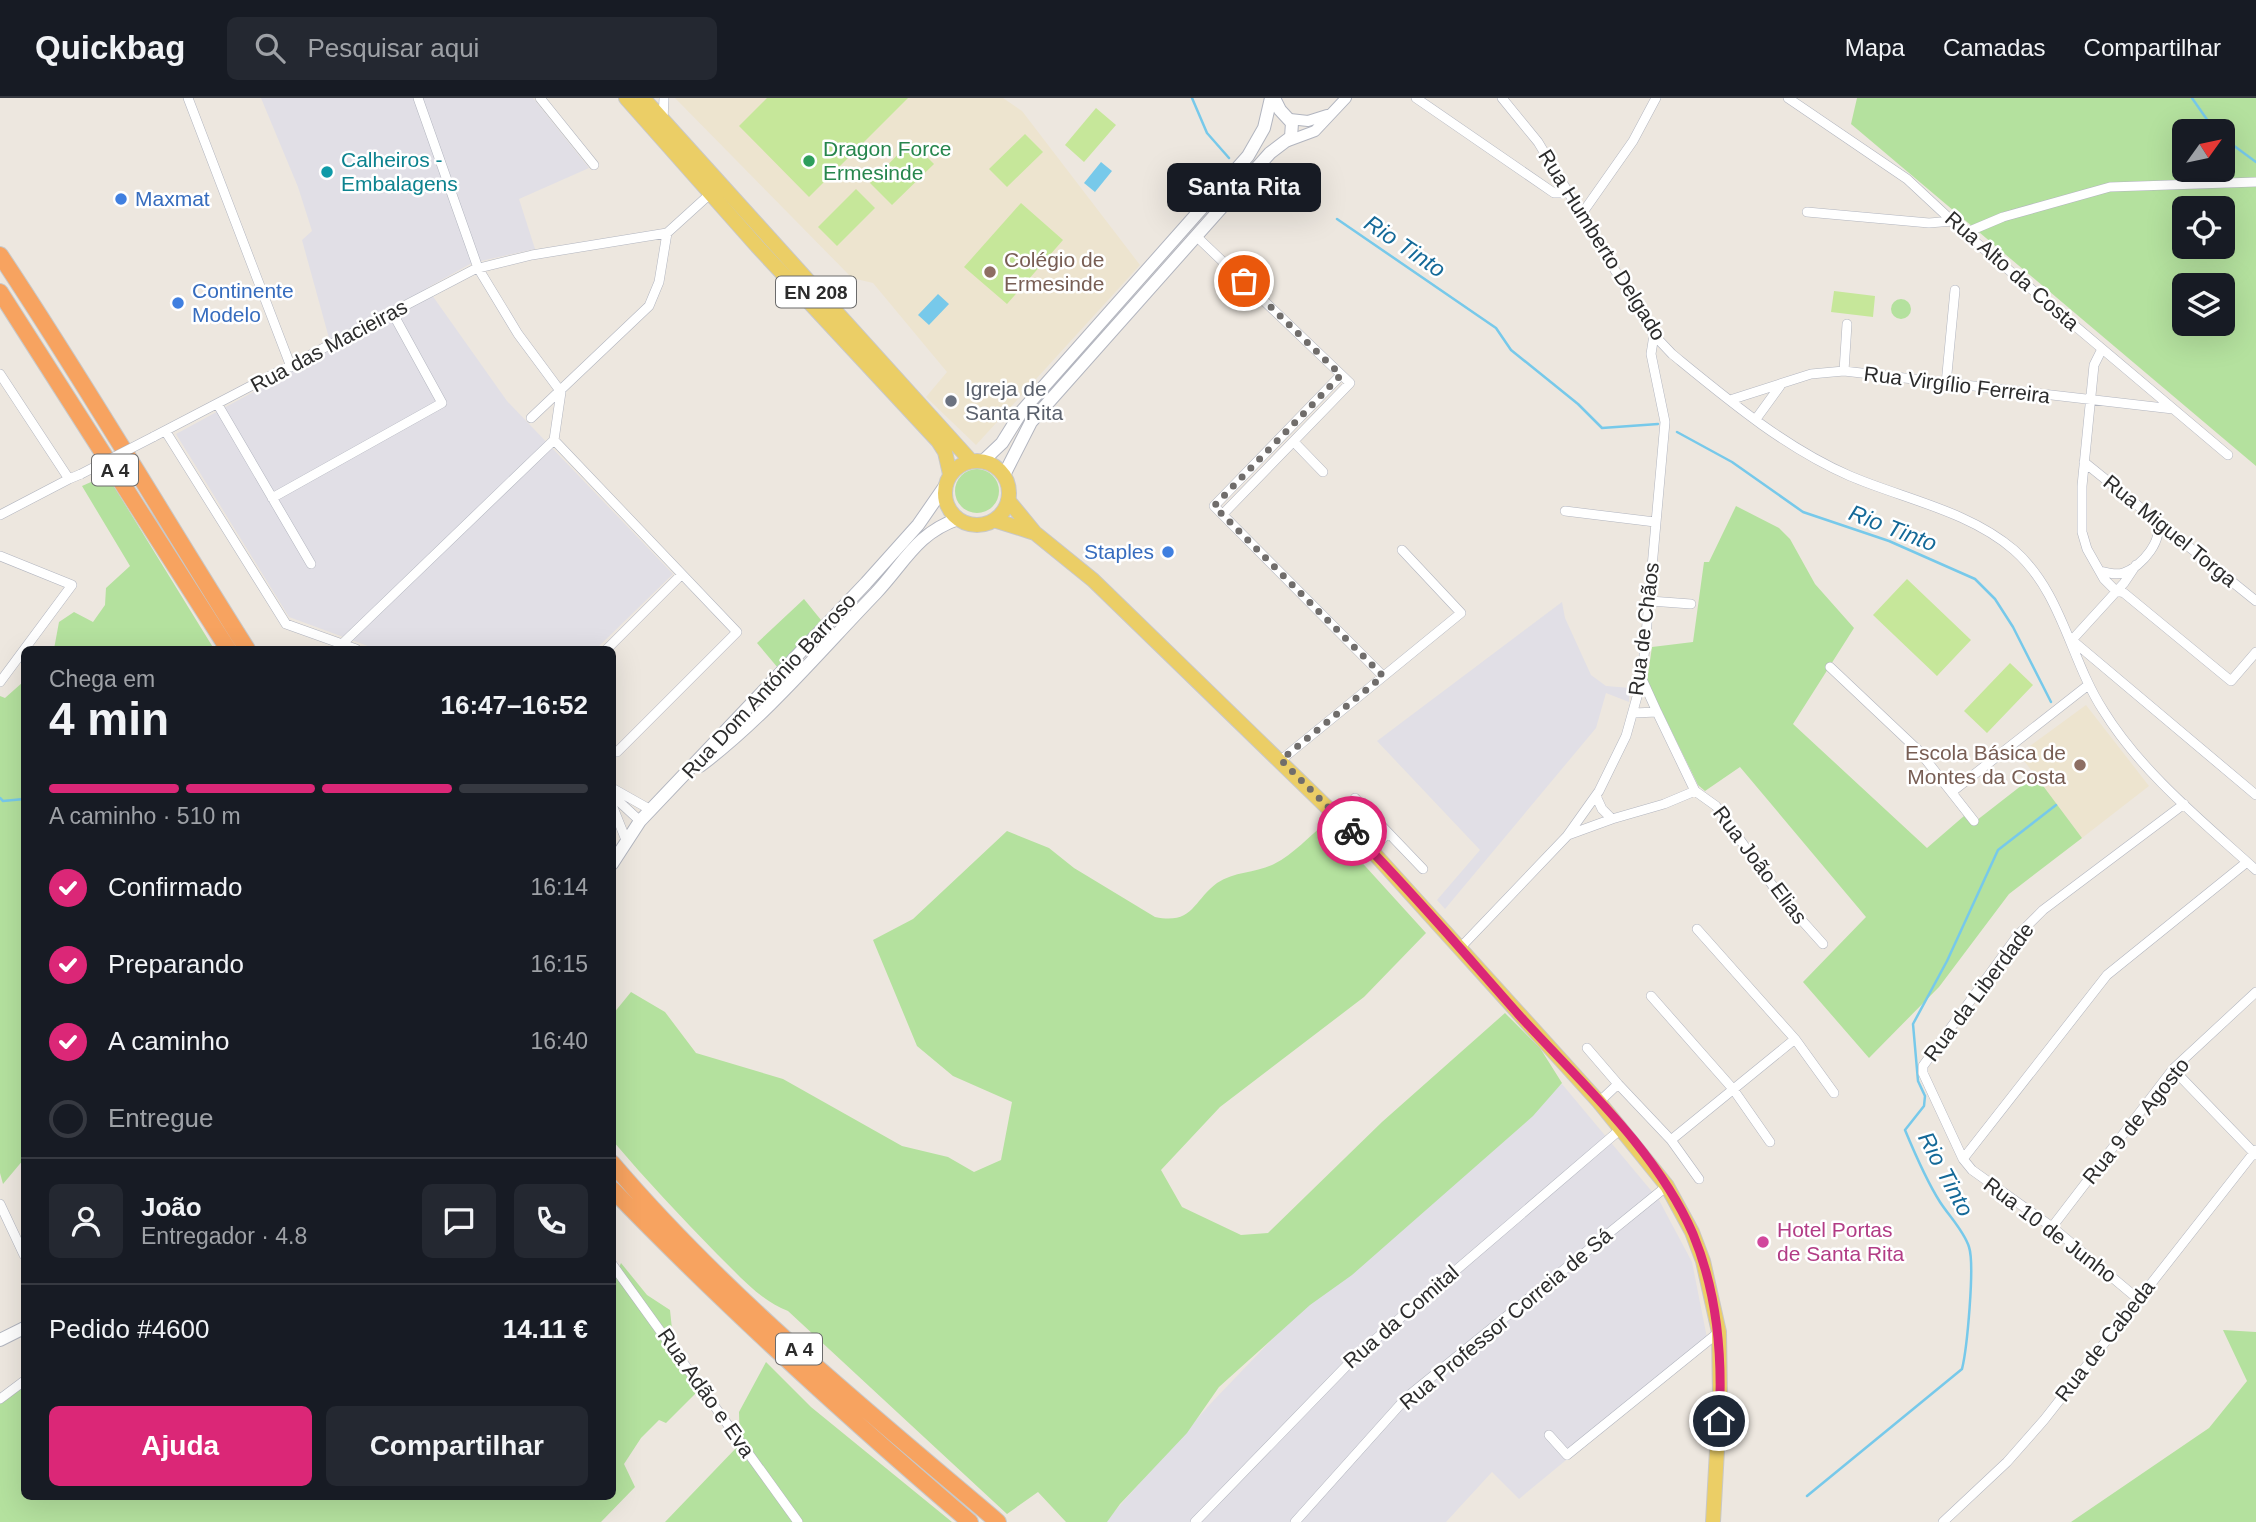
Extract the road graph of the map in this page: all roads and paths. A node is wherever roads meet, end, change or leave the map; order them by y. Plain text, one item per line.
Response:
1 (188, 98) edge
2 (418, 98) edge
3 (540, 98) edge
4 (626, 98) edge
5 (643, 98) edge
6 (664, 98) edge
7 (1272, 98) edge
8 (1346, 98) edge
9 (1416, 98) edge
10 (1502, 98) edge
11 (1656, 98) edge
12 (1788, 98) edge
13 (1335, 110) junction
14 (1288, 117) junction
15 (663, 122) junction
16 (1264, 126) junction
17 (1286, 142) junction
18 (594, 165) dead end
19 (2256, 182) edge
20 (1567, 193) junction
21 (710, 194) junction
22 (1206, 202) junction
23 (1807, 212) dead end
24 (1581, 215) junction
25 (1953, 221) junction
26 (667, 233) junction
27 (1965, 233) junction
28 (1196, 236) junction
29 (1165, 249) junction
30 (0, 255) edge
31 (478, 268) junction
32 (1955, 290) dead end
33 (0, 292) edge
34 (393, 312) junction
35 (1847, 324) dead end
36 (1654, 335) junction
37 (2102, 349) junction
38 (290, 367) junction
39 (1844, 371) junction
40 (0, 374) edge
41 (1341, 375) junction
42 (1946, 384) junction
43 (1780, 386) junction
44 (2147, 387) junction
45 (561, 392) junction
46 (1730, 400) junction
47 (2092, 401) junction
48 (218, 405) junction
49 (2137, 406) junction
50 (2173, 409) junction
51 (531, 418) dead end
52 (1756, 419) junction
53 (166, 432) junction
54 (554, 439) junction
55 (1294, 442) junction
56 (2228, 454) dead end
57 (977, 461) junction
58 (2084, 462) junction
59 (1323, 472) dead end
60 (1004, 475) junction
61 (69, 479) junction
62 (948, 480) junction
63 (272, 498) junction
64 (1008, 500) junction
65 (1565, 511) dead end
66 (1223, 514) junction
67 (0, 515) edge
68 (2152, 515) junction
69 (958, 519) junction
70 (994, 520) junction
71 (1655, 522) junction
72 (1035, 533) junction
73 (2177, 536) junction
74 (2156, 541) junction
75 (1402, 550) dead end
76 (0, 556) edge
77 (311, 564) dead end
78 (2136, 565) junction
79 (2100, 571) junction
80 (681, 575) junction
81 (2116, 591) junction
82 (1650, 601) junction
83 (2256, 601) edge
84 (1691, 604) dead end
85 (2071, 640) junction
86 (342, 644) junction
87 (27, 646) edge
88 (226, 646) edge
89 (245, 646) edge
90 (348, 646) edge
91 (610, 646) edge
92 (2256, 652) edge
93 (21, 654) edge
94 (1830, 667) dead end
95 (1383, 676) junction
96 (1642, 680) junction
97 (0, 682) edge
98 (2087, 686) junction
99 (1657, 712) junction
100 (1634, 713) junction
101 (617, 752) dead end
102 (1281, 760) junction
103 (677, 783) junction
104 (616, 790) edge
105 (2254, 790) edge
106 (1695, 791) junction
107 (1953, 791) junction
108 (1596, 796) junction
109 (1355, 798) dead end
110 (616, 799) edge
111 (2184, 804) junction
112 (651, 810) junction
113 (616, 816) edge
114 (1612, 819) junction
115 (640, 821) junction
116 (1974, 821) dead end
117 (1388, 833) junction
118 (1567, 835) junction
119 (626, 840) junction
120 (1371, 849) junction
121 (616, 857) edge
122 (2247, 862) junction
123 (1423, 869) dead end
124 (2256, 870) edge
125 (1697, 929) dead end
126 (1822, 944) dead end
127 (1460, 948) junction
128 (2256, 992) edge
129 (1651, 996) dead end
130 (1796, 1039) junction
131 (1587, 1048) dead end
132 (2174, 1069) junction
133 (1618, 1084) junction
134 (1733, 1088) junction
135 (1834, 1093) dead end
136 (1599, 1102) junction
137 (1622, 1128) junction
138 (1671, 1140) junction
139 (1769, 1142) dead end
140 (2255, 1152) edge
141 (1963, 1159) junction
142 (616, 1167) edge
143 (1699, 1179) dead end
144 (1667, 1186) junction
145 (616, 1193) edge
146 (0, 1204) edge
147 (2052, 1227) junction
148 (21, 1249) edge
149 (616, 1271) edge
150 (2138, 1299) junction
151 (21, 1330) edge
152 (1719, 1332) junction
153 (0, 1340) edge
154 (21, 1383) edge
155 (0, 1399) edge
156 (1549, 1435) dead end
157 (798, 1522) edge
158 (970, 1522) edge
159 (998, 1522) edge
160 (1195, 1522) edge
161 (1295, 1522) edge
162 (1713, 1522) edge
163 (1942, 1522) edge

1 - 38 street
2 - 31 street
3 - 18 street
4 - 21 main road, EN 208
5 - 15 main road, EN 208
6 - 15 street
7 - 14 main road
7 - 16 main road
8 - 13 street
9 - 20 street
10 - 20 street, Rua Humberto Delgado
11 - 24 street
12 - 25 street, Rua Alto da Costa
13 - 14 street
13 - 17 street
14 - 16 main road
14 - 17 main road
15 - 57 main road, EN 208
16 - 17 main road
16 - 22 main road
17 - 28 main road
19 - 27 street
20 - 24 street, Rua Humberto Delgado
21 - 26 street
21 - 62 main road, EN 208
22 - 28 street
22 - 29 main road
23 - 25 street
24 - 36 street, Rua Humberto Delgado
25 - 27 street, Rua Alto da Costa
26 - 31 street, Rua das Macieiras
26 - 45 street
27 - 37 street, Rua Alto da Costa
28 - 29 street
28 - 41 street
28 - 60 main road
29 - 57 main road
30 - 89 highway, A 4
31 - 34 street, Rua das Macieiras
31 - 45 street
32 - 42 street
33 - 88 highway, A 4
34 - 38 street, Rua das Macieiras
34 - 63 street
35 - 39 street
36 - 46 street, Rua Humberto Delgado
36 - 71 street, Rua de Chãos
37 - 44 street, Rua Alto da Costa
37 - 47 street, Rua Miguel Torga
38 - 48 street, Rua das Macieiras
39 - 42 street, Rua Virgílio Ferreira
39 - 43 street, Rua Virgílio Ferreira
40 - 61 street
41 - 55 street
41 - 66 street
42 - 47 street, Rua Virgílio Ferreira
43 - 46 street, Rua Virgílio Ferreira
43 - 52 street
44 - 49 street
44 - 50 street, Rua Alto da Costa
45 - 51 street
45 - 54 street
46 - 52 street, Rua Humberto Delgado
47 - 49 street, Rua Virgílio Ferreira
47 - 58 street, Rua Miguel Torga
48 - 53 street, Rua das Macieiras
48 - 63 street
49 - 50 street, Rua Virgílio Ferreira
50 - 56 street, Rua Alto da Costa
52 - 85 street, Rua Humberto Delgado
53 - 61 street, Rua das Macieiras, bridge
53 - 86 street
54 - 80 street
54 - 86 street
55 - 59 street
55 - 66 street
57 - 60 main road, EN 208
57 - 62 main road
58 - 68 street, Rua Miguel Torga
58 - 79 street, Rua Miguel Torga
60 - 64 main road
61 - 67 street, Rua das Macieiras
62 - 69 main road, EN 208
62 - 103 main road, Rua Dom António Barroso
63 - 77 street
64 - 70 main road
64 - 72 main road
65 - 71 street
66 - 95 street
68 - 73 street, Rua Miguel Torga
68 - 74 street
69 - 70 main road
69 - 103 main road, Rua Dom António Barroso
70 - 72 main road
71 - 82 street, Rua de Chãos
72 - 102 main road
73 - 74 street
73 - 83 street, Rua Miguel Torga
74 - 78 street
75 - 95 street
76 - 87 street
78 - 79 street
78 - 81 street
79 - 81 street, Rua Miguel Torga
80 - 91 street
80 - 101 street
81 - 85 street
81 - 92 street, Rua Miguel Torga
82 - 84 street
82 - 96 street, Rua de Chãos
85 - 98 street, Rua Humberto Delgado
85 - 105 street
86 - 90 street
93 - 97 street
94 - 107 street
95 - 102 street
96 - 99 street
96 - 100 street, Rua de Chãos
98 - 107 street
98 - 111 street, Rua Humberto Delgado
99 - 100 street
99 - 106 street
100 - 108 street, Rua de Chãos
102 - 120 main road
103 - 112 main road
104 - 112 street
106 - 114 street
106 - 126 street, Rua João Elias
107 - 116 street
108 - 114 street
108 - 118 street, Rua de Chãos
109 - 117 street
110 - 115 street
111 - 122 street, Rua Humberto Delgado
111 - 141 street, Rua da Liberdade
112 - 115 main road
113 - 119 street
114 - 118 street
115 - 119 main road
117 - 120 street
117 - 123 street
118 - 127 street, Rua de Chãos
119 - 121 main road
120 - 127 main road
122 - 124 street, Rua Humberto Delgado
122 - 141 street
125 - 130 street
127 - 136 main road
128 - 132 street, Rua 9 de Agosto
129 - 134 street
130 - 134 street
130 - 135 street
131 - 133 street
132 - 140 street
132 - 147 street, Rua 9 de Agosto
133 - 136 street
133 - 138 street
134 - 138 street
134 - 139 street
136 - 137 main road
137 - 144 main road
137 - 160 street, Rua da Comital
138 - 143 street
140 - 150 street, Rua de Cabeda
141 - 147 street, Rua 10 de Junho
142 - 159 highway, A 4
144 - 152 main road
144 - 161 street, Rua Professor Correia de Sá
145 - 158 highway, A 4
146 - 148 street
147 - 150 street, Rua 10 de Junho
149 - 157 street, Rua Adão e Eva
150 - 163 street, Rua de Cabeda
151 - 153 main road
152 - 156 street
152 - 162 main road
154 - 155 street

